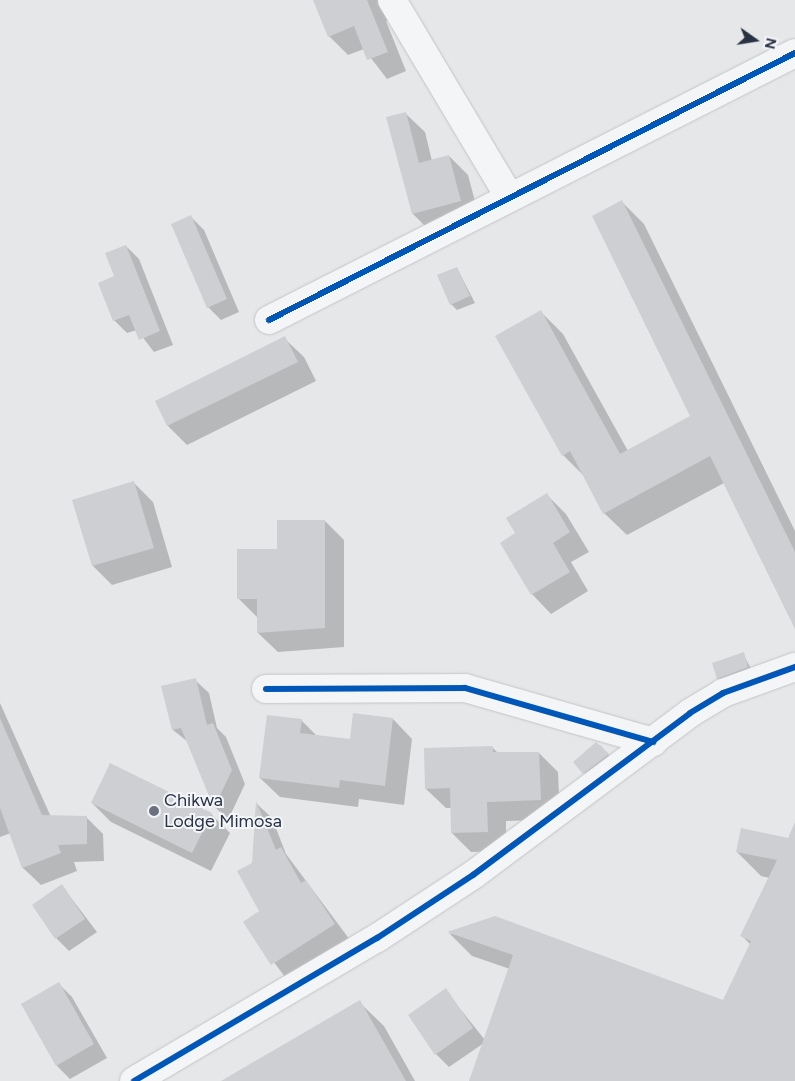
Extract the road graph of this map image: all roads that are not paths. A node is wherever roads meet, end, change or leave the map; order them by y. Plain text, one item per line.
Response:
1 (392, 0) edge
2 (795, 53) edge
3 (509, 196) junction
4 (268, 320) dead end
5 (795, 667) edge
6 (266, 689) dead end
7 (653, 742) junction
8 (134, 1081) edge

1 - 3 street
2 - 3 street
3 - 4 street
5 - 7 street
6 - 7 street
7 - 8 street

